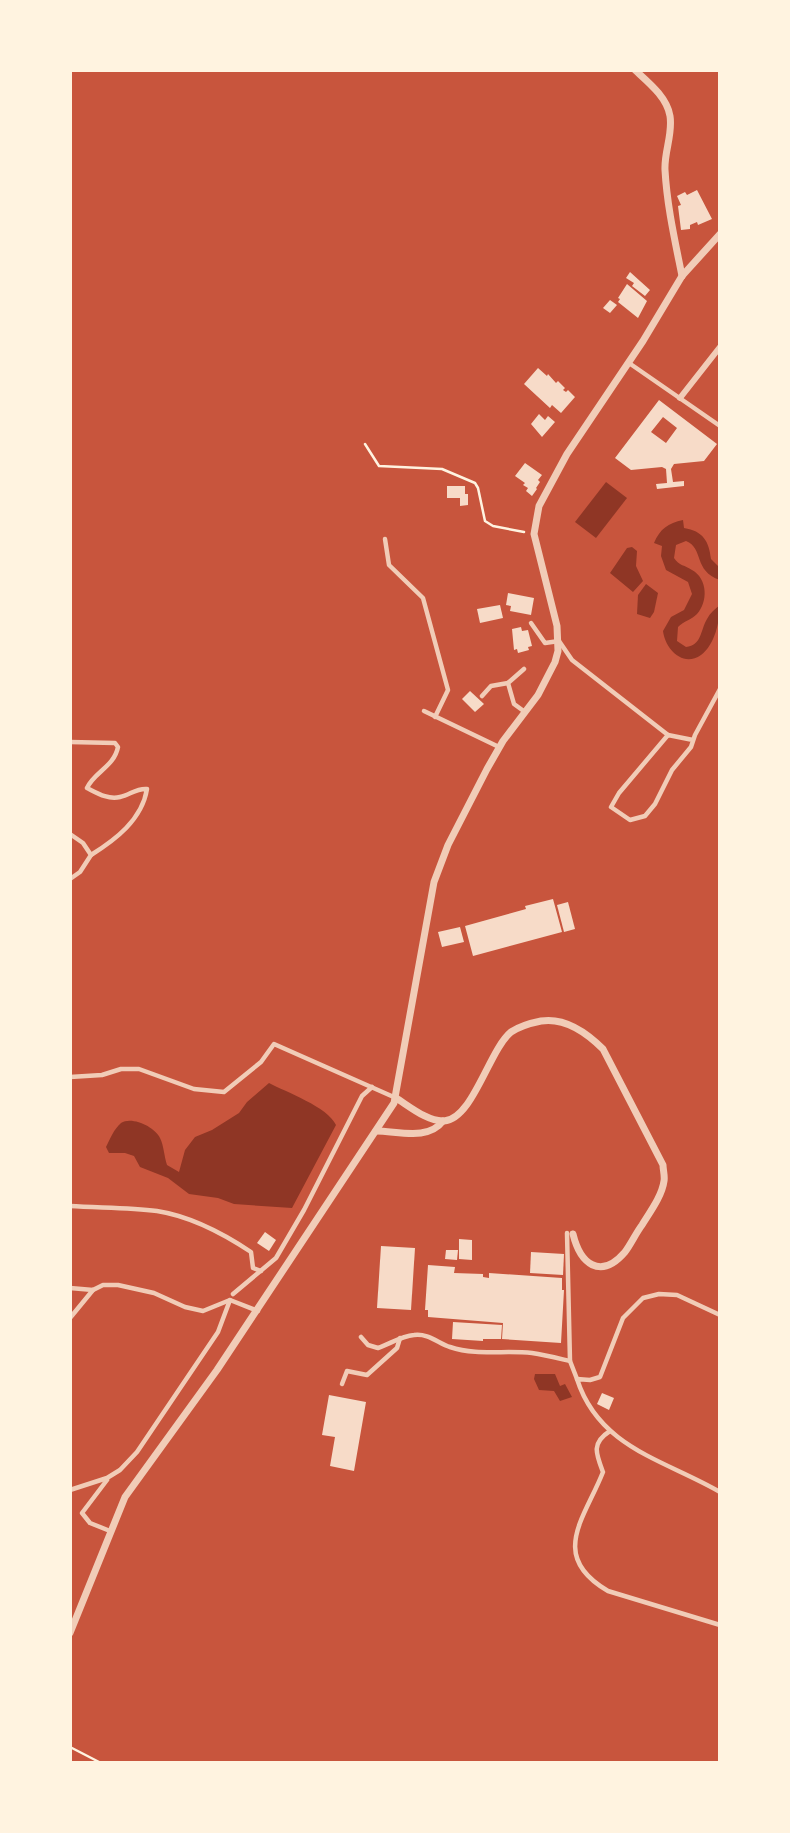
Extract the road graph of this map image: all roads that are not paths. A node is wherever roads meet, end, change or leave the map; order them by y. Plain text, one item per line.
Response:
1 (635, 70) edge
2 (720, 234) edge
3 (682, 276) junction
4 (720, 347) edge
5 (629, 363) junction
6 (680, 398) junction
7 (720, 426) edge
8 (385, 538) dead end
9 (531, 623) dead end
10 (559, 641) junction
11 (524, 669) dead end
12 (508, 683) junction
13 (720, 689) edge
14 (482, 696) dead end
15 (424, 711) dead end
16 (526, 713) junction
17 (435, 717) junction
18 (668, 735) junction
19 (693, 740) junction
20 (70, 742) edge
21 (499, 747) junction
22 (70, 834) edge
23 (91, 855) junction
24 (70, 879) edge
25 (70, 1077) edge
26 (372, 1087) junction
27 (396, 1098) junction
28 (443, 1121) junction
29 (376, 1131) junction
30 (70, 1206) edge
31 (570, 1233) joint
32 (261, 1271) junction
33 (70, 1288) edge
34 (93, 1290) junction
35 (233, 1294) dead end
36 (230, 1300) junction
37 (258, 1311) junction
38 (720, 1315) edge
39 (70, 1318) edge
40 (361, 1337) dead end
41 (400, 1338) junction
42 (570, 1361) junction
43 (577, 1379) junction
44 (342, 1384) dead end
45 (610, 1431) junction
46 (107, 1478) junction
47 (70, 1490) edge
48 (720, 1492) edge
49 (110, 1531) junction
50 (720, 1625) edge
51 (70, 1633) edge

1 - 3 street
2 - 3 street
3 - 5 street
4 - 6 street
5 - 6 lane
5 - 10 street
6 - 7 lane
8 - 17 lane
9 - 10 lane
10 - 16 street
10 - 18 lane
11 - 12 lane
12 - 14 lane
12 - 16 lane
13 - 19 lane
15 - 17 lane
16 - 21 street
17 - 21 lane
18 - 19 lane
18 - 19 lane
20 - 23 lane
21 - 27 street
22 - 23 lane
23 - 24 lane
25 - 26 lane
26 - 27 lane
26 - 32 lane
27 - 28 street
27 - 29 street
28 - 29 street
28 - 31 street
29 - 37 street
30 - 32 lane
31 - 42 lane
32 - 35 lane
33 - 34 lane
34 - 36 lane
34 - 39 lane
36 - 37 lane
36 - 46 lane
37 - 49 street
38 - 43 lane
40 - 41 lane
41 - 42 lane
41 - 44 lane
42 - 43 lane
43 - 45 lane
45 - 48 lane
45 - 50 lane
46 - 47 lane
46 - 49 lane
49 - 51 street

